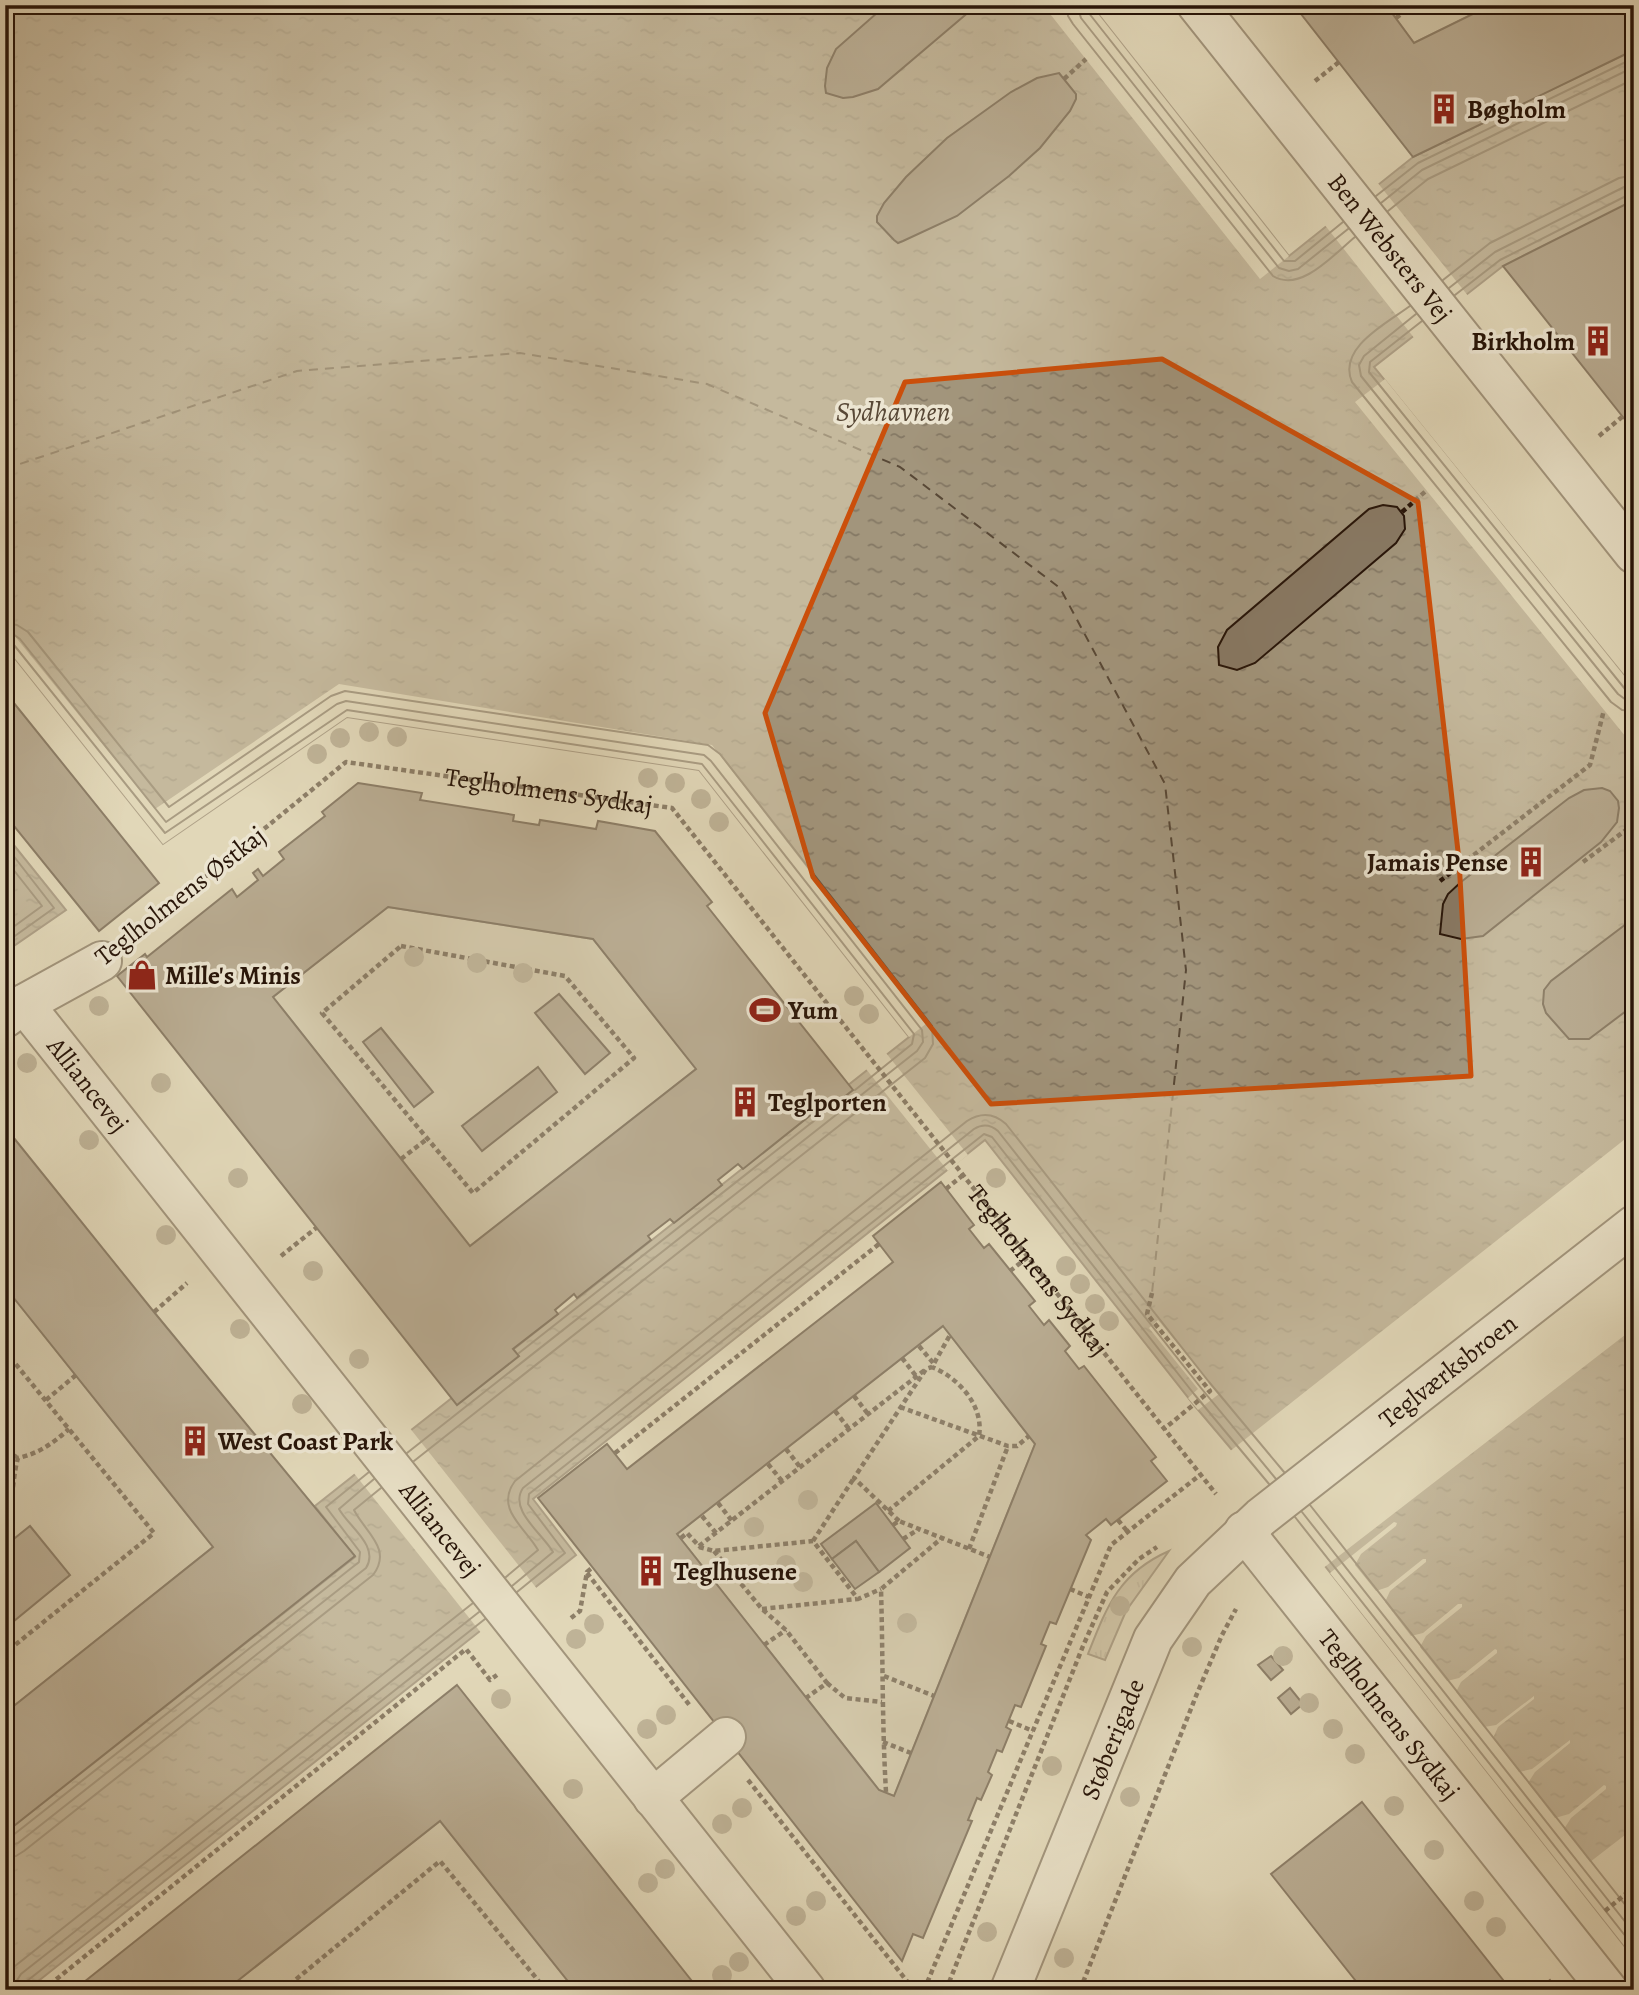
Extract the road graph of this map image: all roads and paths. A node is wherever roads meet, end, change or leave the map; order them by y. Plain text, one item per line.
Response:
1 (1197, 5) edge
2 (1413, 5) edge
3 (1396, 18) dead end
4 (1086, 59) dead end
5 (1064, 79) dead end
6 (1426, 490) dead end
7 (1402, 512) dead end
8 (1634, 554) edge
9 (1604, 710) dead end
10 (346, 762) joint
11 (1634, 824) edge
12 (1583, 862) dead end
13 (1440, 881) dead end
14 (102, 961) joint
15 (15, 1011) edge
16 (427, 1139) junction
17 (401, 1159) dead end
18 (963, 1175) junction
19 (946, 1189) dead end
20 (1634, 1225) edge
21 (879, 1244) dead end
22 (1028, 1257) junction
23 (1010, 1270) dead end
24 (1152, 1293) dead end
25 (950, 1335) dead end
26 (919, 1346) dead end
27 (5, 1351) edge
28 (902, 1359) dead end
29 (931, 1366) junction
30 (76, 1375) dead end
31 (916, 1376) junction
32 (853, 1396) dead end
33 (46, 1400) junction
34 (900, 1408) junction
35 (835, 1411) dead end
36 (868, 1414) junction
37 (69, 1429) junction
38 (849, 1429) junction
39 (1164, 1429) junction
40 (979, 1436) junction
41 (1030, 1436) dead end
42 (1008, 1446) junction
43 (786, 1449) dead end
44 (5, 1450) edge
45 (615, 1453) dead end
46 (18, 1458) junction
47 (768, 1464) dead end
48 (800, 1467) junction
49 (1200, 1475) junction
50 (855, 1478) junction
51 (782, 1481) junction
52 (718, 1503) dead end
53 (888, 1511) junction
54 (702, 1516) dead end
55 (5, 1520) edge
56 (1118, 1520) dead end
57 (732, 1521) junction
58 (899, 1521) junction
59 (1253, 1524) junction
60 (892, 1525) dead end
61 (919, 1529) junction
62 (1127, 1531) junction
63 (716, 1533) junction
64 (681, 1538) dead end
65 (942, 1538) junction
66 (903, 1539) dead end
67 (813, 1541) junction
68 (699, 1546) junction
69 (969, 1549) junction
70 (714, 1551) junction
71 (990, 1557) dead end
72 (1275, 1569) junction
73 (881, 1589) junction
74 (1070, 1589) dead end
75 (611, 1591) dead end
76 (605, 1595) dead end
77 (1089, 1597) junction
78 (858, 1599) junction
79 (762, 1609) junction
80 (786, 1630) junction
81 (528, 1640) junction
82 (764, 1645) dead end
83 (5, 1653) edge
84 (884, 1676) junction
85 (827, 1683) junction
86 (934, 1696) dead end
87 (806, 1698) dead end
88 (882, 1702) junction
89 (1009, 1721) dead end
90 (1033, 1731) junction
91 (726, 1737) dead end
92 (883, 1742) junction
93 (911, 1753) dead end
94 (886, 1792) dead end
95 (653, 1798) junction
96 (842, 1886) dead end
97 (836, 1891) dead end
98 (43, 1990) edge
99 (284, 1990) edge
100 (546, 1990) edge
101 (806, 1990) edge
102 (924, 1990) edge
103 (1010, 1990) edge
104 (1080, 1990) edge
105 (1608, 1990) edge

1 - 8 street, Ben Websters Vej
2 - 3 path
4 - 5 path
6 - 7 path
9 - 13 path
10 - 14 path, Teglholmens Østkaj
10 - 18 path, Teglholmens Sydkaj
11 - 12 path
14 - 15 street, Teglholmens Østkaj
15 - 81 street, Alliancevej
16 - 16 path
16 - 17 path
18 - 19 path
18 - 22 path, Teglholmens Sydkaj
20 - 59 street, Teglværksbroen
21 - 45 path
22 - 23 path
22 - 39 path, Teglholmens Sydkaj
24 - 39 path
25 - 29 path
26 - 29 path
27 - 33 path
28 - 31 path
29 - 31 path
29 - 34 path
29 - 40 path
30 - 33 path
31 - 36 path
32 - 36 path
33 - 37 path
34 - 40 path
34 - 50 path
35 - 38 path
36 - 38 path
37 - 46 path
37 - 83 path
38 - 48 path
39 - 49 path, Teglholmens Sydkaj
40 - 42 path
40 - 53 path
41 - 42 path
42 - 69 path
43 - 48 path
44 - 46 path
46 - 55 path
47 - 51 path
48 - 51 path
49 - 59 path, Teglholmens Sydkaj
49 - 62 path
50 - 53 path
50 - 67 path
51 - 57 path
52 - 57 path
53 - 58 path
54 - 63 path
56 - 62 path
57 - 63 path
58 - 60 path
58 - 61 path
59 - 72 street, Teglholmens Sydkaj
59 - 103 street, Støberigade
61 - 65 path
61 - 66 path
62 - 77 path
63 - 68 path
64 - 68 path
65 - 69 path
65 - 73 path
67 - 70 path
67 - 78 path
68 - 70 path
69 - 71 path
70 - 79 path
72 - 104 path
72 - 105 street, Teglholmens Sydkaj
73 - 78 path
73 - 84 path
74 - 77 path
75 - 76 path
77 - 90 path
78 - 79 path
79 - 80 path
80 - 82 path
80 - 85 path
81 - 95 street, Alliancevej
81 - 98 path
84 - 86 path
84 - 88 path
85 - 87 path
85 - 88 path
88 - 92 path
89 - 90 path
90 - 102 path
91 - 95 street
92 - 93 path
92 - 94 path
95 - 101 street, Alliancevej
96 - 97 path
99 - 100 path

